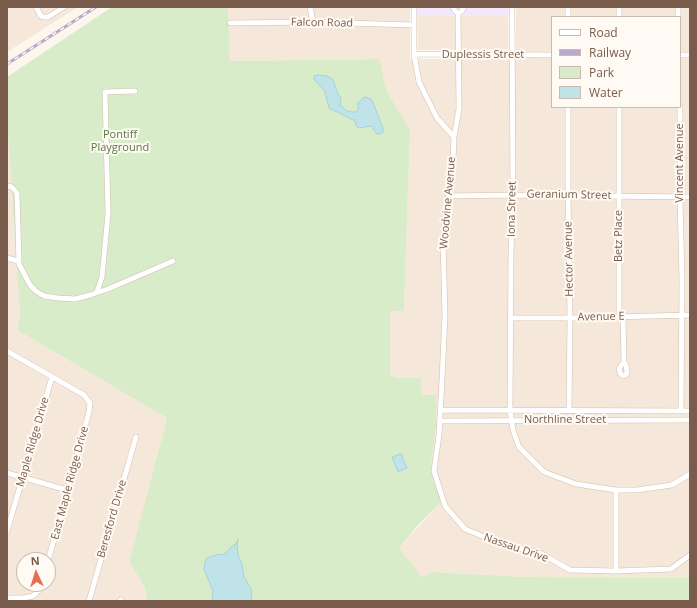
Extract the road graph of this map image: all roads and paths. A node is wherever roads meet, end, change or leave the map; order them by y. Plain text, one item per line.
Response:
1 (36, 7) edge
2 (64, 7) edge
3 (310, 7) edge
4 (414, 7) edge
5 (453, 7) edge
6 (464, 7) edge
7 (512, 7) edge
8 (458, 13) junction
9 (313, 22) junction
10 (230, 23) dead end
11 (414, 25) junction
12 (414, 54) junction
13 (458, 54) junction
14 (512, 54) junction
15 (551, 55) edge
16 (135, 91) dead end
17 (568, 108) edge
18 (619, 108) edge
19 (680, 108) edge
20 (454, 137) junction
21 (9, 187) edge
22 (513, 195) junction
23 (448, 196) junction
24 (568, 196) junction
25 (620, 196) junction
26 (680, 197) junction
27 (690, 197) edge
28 (7, 258) edge
29 (18, 261) junction
30 (173, 261) dead end
31 (97, 292) junction
32 (681, 315) junction
33 (690, 315) edge
34 (621, 317) junction
35 (511, 318) junction
36 (570, 318) junction
37 (7, 353) edge
38 (624, 363) dead end
39 (52, 377) junction
40 (440, 410) junction
41 (510, 410) junction
42 (569, 410) junction
43 (681, 411) junction
44 (690, 411) edge
45 (512, 420) junction
46 (690, 420) edge
47 (440, 421) junction
48 (136, 437) dead end
49 (7, 473) edge
50 (690, 474) edge
51 (23, 477) junction
52 (68, 490) junction
53 (616, 490) junction
54 (7, 531) edge
55 (51, 552) edge
56 (690, 555) edge
57 (616, 571) junction
58 (37, 592) edge
59 (7, 598) edge
60 (88, 601) edge

1 - 2 street
3 - 9 street
4 - 11 street
5 - 8 street
6 - 8 street
7 - 14 street, Iona Street
8 - 13 street, Woodvine Avenue
9 - 10 street, Falcon Road
9 - 11 street, Falcon Road
11 - 12 street
12 - 13 street, Duplessis Street
12 - 20 street
13 - 14 street, Duplessis Street
13 - 20 street, Woodvine Avenue
14 - 15 street, Duplessis Street
14 - 22 street, Iona Street
16 - 31 street
17 - 24 street, Hector Avenue
18 - 25 street, Betz Place
19 - 26 street, Vincent Avenue
20 - 23 street, Woodvine Avenue
21 - 29 street
22 - 23 street, Geranium Street
22 - 24 street, Geranium Street
22 - 35 street, Iona Street
23 - 40 street, Woodvine Avenue
24 - 25 street, Geranium Street
24 - 36 street, Hector Avenue
25 - 26 street, Geranium Street
25 - 34 street, Betz Place
26 - 27 street, Geranium Street
26 - 32 street, Vincent Avenue
28 - 29 street
29 - 31 street
30 - 31 street
32 - 33 street, Avenue E
32 - 34 street, Avenue E
32 - 43 street, Vincent Avenue
34 - 36 street, Avenue E
34 - 38 street, Betz Place
35 - 36 street, Avenue E
35 - 41 street, Iona Street
36 - 42 street, Hector Avenue
37 - 39 street
39 - 51 street, Maple Ridge Drive
39 - 52 street, East Maple Ridge Drive
40 - 41 street, Northline Street
40 - 47 street, Nassau Drive
41 - 42 street, Northline Street
41 - 45 street, Iona Street
42 - 43 street, Northline Street
43 - 44 street, Northline Street
45 - 46 street, Northline Street
45 - 47 street, Northline Street
45 - 53 street, Iona Street
47 - 57 street, Nassau Drive
48 - 60 street, Beresford Drive
49 - 51 street
50 - 53 street, Iona Street
51 - 52 street
51 - 54 street, Maple Ridge Drive
52 - 55 street, East Maple Ridge Drive
53 - 57 street
56 - 57 street, Nassau Drive
58 - 59 street

